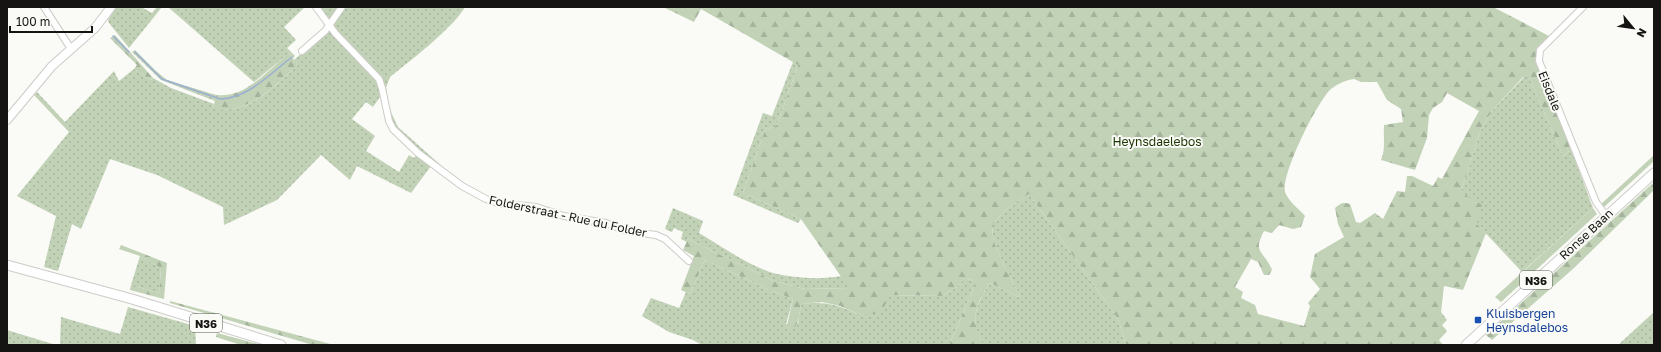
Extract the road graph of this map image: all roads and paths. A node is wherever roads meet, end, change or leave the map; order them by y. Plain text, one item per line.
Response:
1 (44, 7) edge
2 (111, 7) edge
3 (316, 7) edge
4 (342, 7) edge
5 (1584, 7) edge
6 (330, 25) junction
7 (71, 49) junction
8 (302, 51) dead end
9 (7, 120) edge
10 (1654, 173) edge
11 (1606, 216) junction
12 (689, 261) dead end
13 (7, 265) edge
14 (281, 345) edge
15 (1466, 345) edge

1 - 7 street
2 - 7 street
3 - 6 street, Folderstraat - Rue du Folder
4 - 6 street
5 - 11 street, Eisdale
6 - 8 street
6 - 12 street, Folderstraat - Rue du Folder
7 - 9 street
10 - 11 main road, Ronse Baan / N36
11 - 15 main road, Ronse Baan / N36
13 - 14 main road, N36

